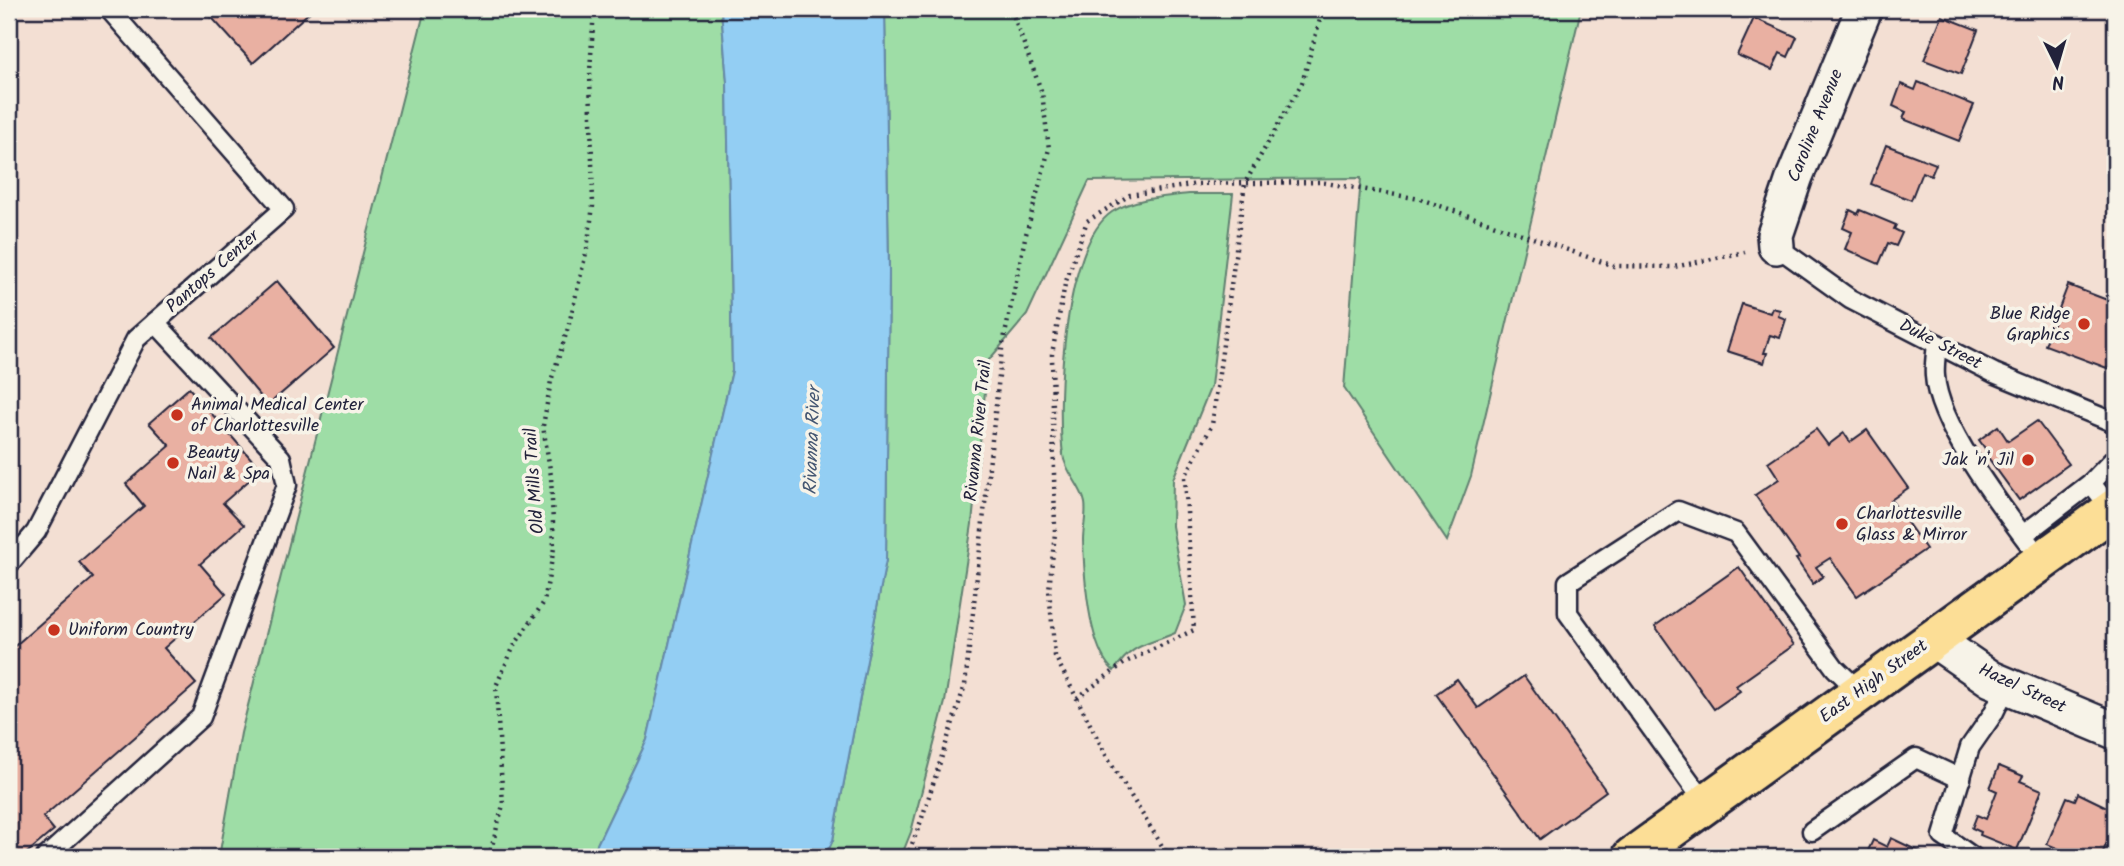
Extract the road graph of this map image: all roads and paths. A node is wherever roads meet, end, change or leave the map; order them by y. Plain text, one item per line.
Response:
1 (109, 9) edge
2 (594, 9) edge
3 (1011, 9) edge
4 (1323, 9) edge
5 (1864, 9) edge
6 (1245, 183) junction
7 (1776, 246) junction
8 (155, 322) junction
9 (1937, 344) junction
10 (2115, 423) edge
11 (2115, 458) edge
12 (2106, 500) edge
13 (2032, 548) junction
14 (9, 564) edge
15 (1933, 639) junction
16 (2007, 685) junction
17 (1860, 692) junction
18 (1077, 698) junction
19 (2115, 731) edge
20 (1961, 779) junction
21 (1706, 804) junction
22 (1812, 831) dead end
23 (46, 857) edge
24 (489, 857) edge
25 (907, 857) edge
26 (1169, 857) edge
27 (1632, 857) edge
28 (1973, 857) edge

1 - 8 lane, Pantops Center
2 - 24 path, Old Mills Trail
3 - 25 path, Rivanna River Trail
4 - 6 path
5 - 7 street, Caroline Avenue
6 - 7 path
6 - 18 path
6 - 18 path
7 - 9 lane, Duke Street
8 - 14 lane, Pantops Center
8 - 23 lane
9 - 10 lane, Duke Street
9 - 13 lane
11 - 12 lane
12 - 13 main road, East High Street
13 - 15 main road, East High Street
15 - 16 street, Hazel Street
15 - 17 main road, East High Street
16 - 19 street, Hazel Street
16 - 20 lane
17 - 21 main road, East High Street
17 - 21 lane
18 - 26 path
20 - 22 lane
20 - 28 lane
21 - 27 main road, East High Street

